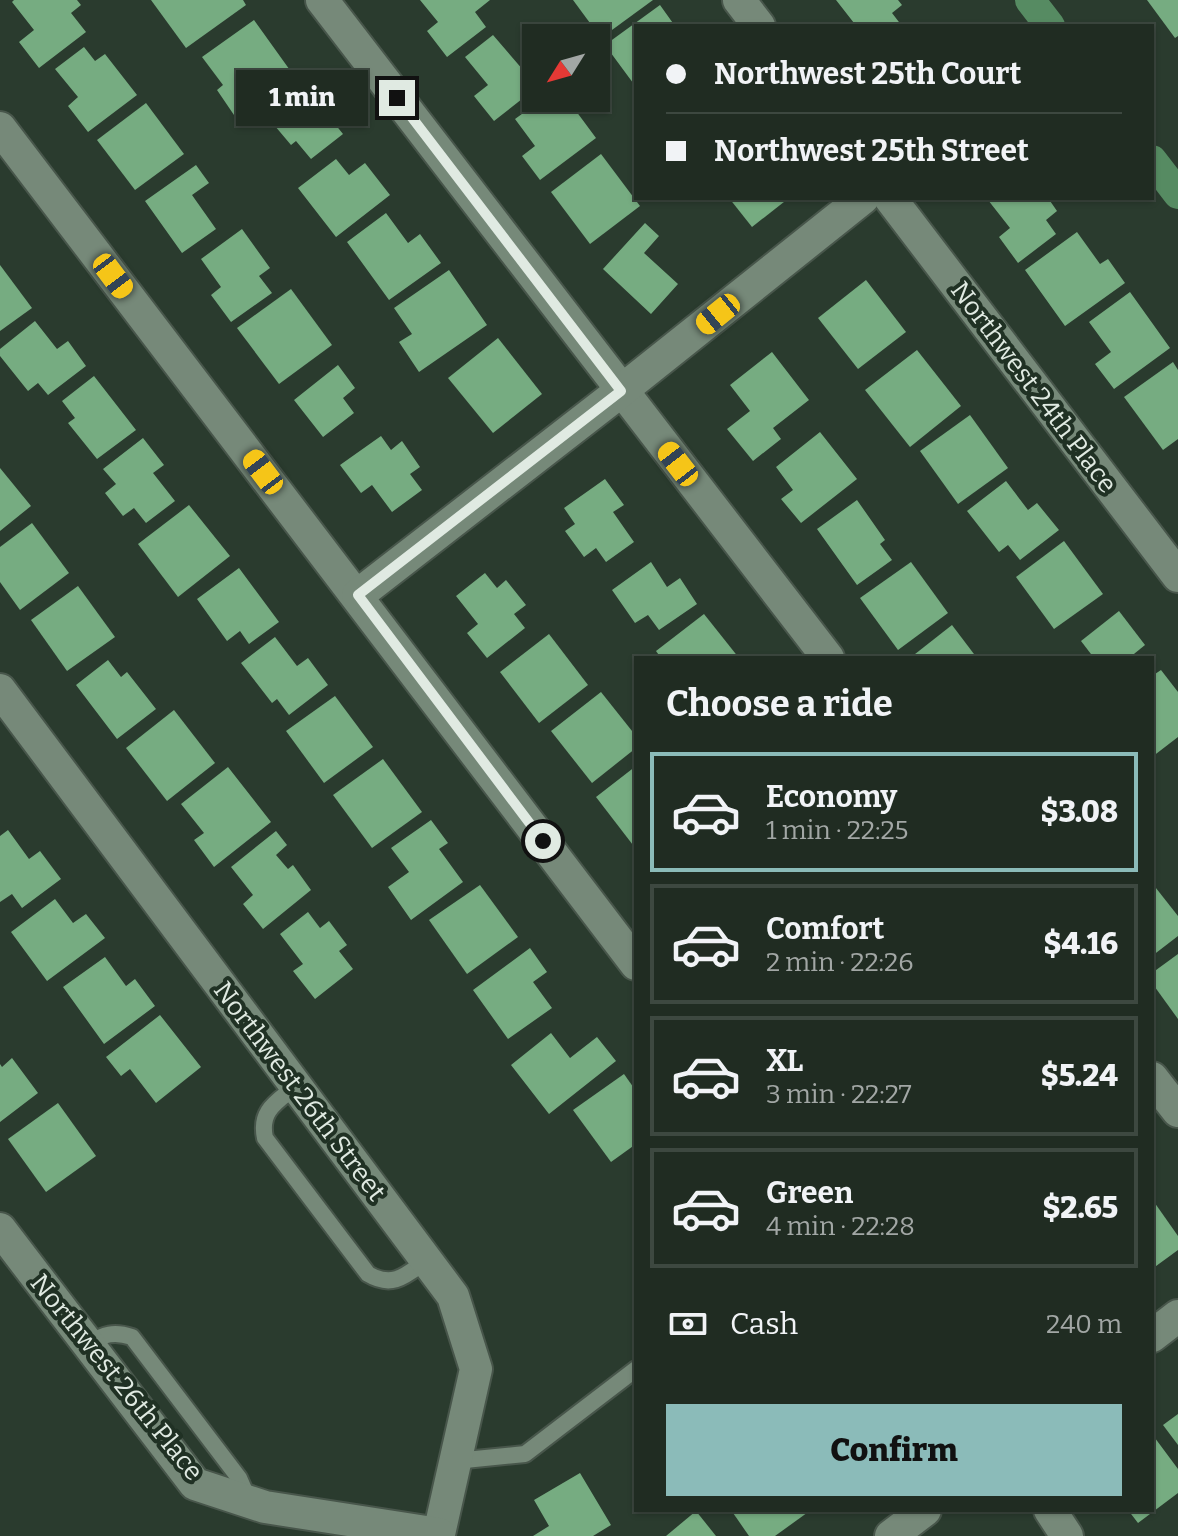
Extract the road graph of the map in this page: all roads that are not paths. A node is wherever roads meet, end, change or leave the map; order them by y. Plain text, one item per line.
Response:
1 (322, 0) edge
2 (739, 0) edge
3 (757, 24) edge
4 (0, 128) edge
5 (860, 200) edge
6 (892, 200) edge
7 (621, 391) junction
8 (1178, 576) edge
9 (358, 595) junction
10 (826, 656) edge
11 (0, 690) edge
12 (634, 961) edge
13 (1154, 1081) edge
14 (296, 1086) junction
15 (1178, 1111) edge
16 (0, 1229) edge
17 (427, 1260) junction
18 (1178, 1316) edge
19 (1154, 1334) edge
20 (634, 1371) edge
21 (455, 1461) junction
22 (922, 1512) edge
23 (440, 1535) edge
24 (891, 1536) edge

1 - 7 street
2 - 3 street
4 - 9 street
5 - 7 street
6 - 8 street, Northwest 24th Place
7 - 9 street
7 - 10 street
9 - 12 street
11 - 14 street, Northwest 26th Street
13 - 15 street
14 - 17 street, Northwest 26th Street
14 - 17 lane
16 - 23 street, Northwest 26th Place
17 - 21 street, Northwest 26th Street
18 - 19 street
20 - 21 lane
21 - 23 street, Northwest 26th Street
22 - 24 street

